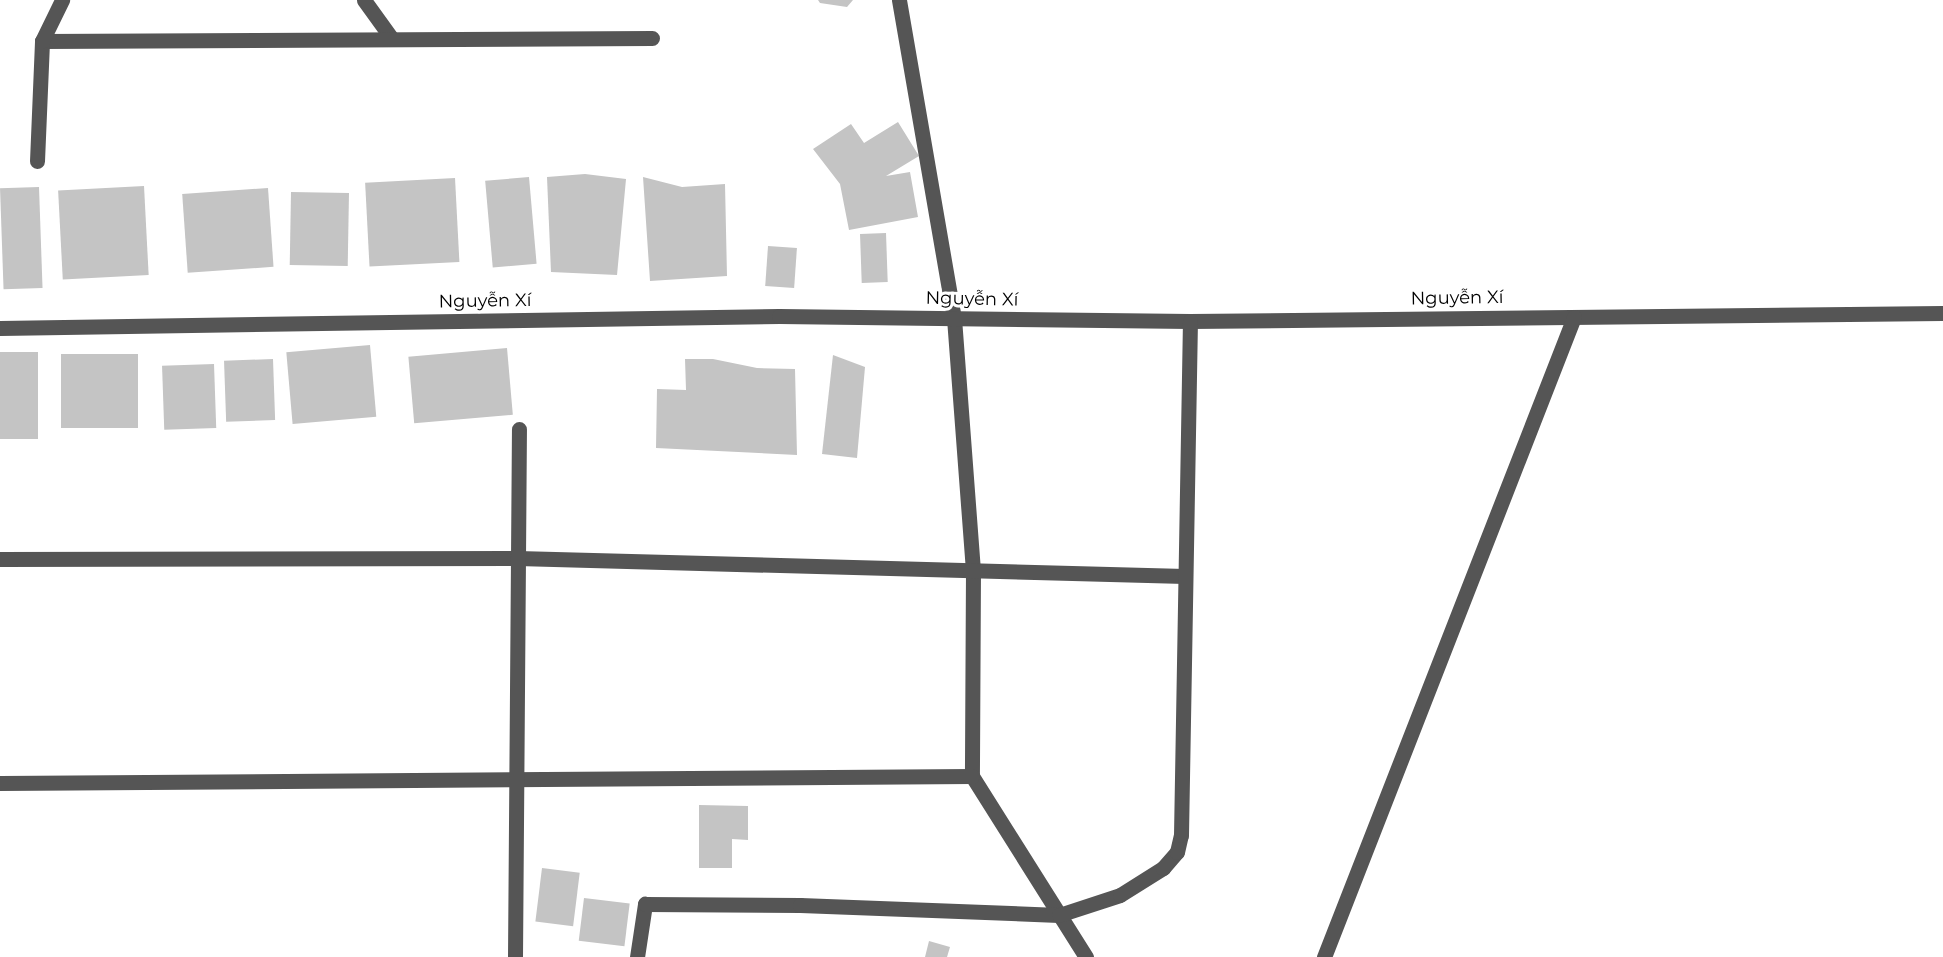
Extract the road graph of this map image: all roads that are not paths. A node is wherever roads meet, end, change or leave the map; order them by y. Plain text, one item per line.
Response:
1 (62, 0) edge
2 (364, 0) edge
3 (899, 0) edge
4 (652, 38) dead end
5 (392, 39) junction
6 (42, 41) junction
7 (37, 161) dead end
8 (1943, 313) edge
9 (1574, 317) junction
10 (954, 318) junction
11 (1190, 321) junction
12 (0, 328) edge
13 (519, 429) dead end
14 (517, 558) junction
15 (0, 559) edge
16 (973, 570) junction
17 (1185, 576) junction
18 (972, 776) junction
19 (516, 779) junction
20 (0, 783) edge
21 (1059, 915) junction
22 (515, 957) edge
23 (637, 957) edge
24 (1086, 957) edge
25 (1324, 957) edge

1 - 6 street
2 - 5 street
3 - 10 street
4 - 5 street
5 - 6 street
6 - 7 street
8 - 9 street, Nguyễn Xí
9 - 11 street, Nguyễn Xí
9 - 25 street
10 - 11 street, Nguyễn Xí
10 - 12 street, Nguyễn Xí
10 - 16 street
11 - 17 street
13 - 14 street
14 - 15 street
14 - 16 street
14 - 19 street
16 - 17 street
16 - 18 street
17 - 21 street
18 - 19 street
18 - 21 street
19 - 20 street
19 - 22 street
21 - 23 street
21 - 24 street

